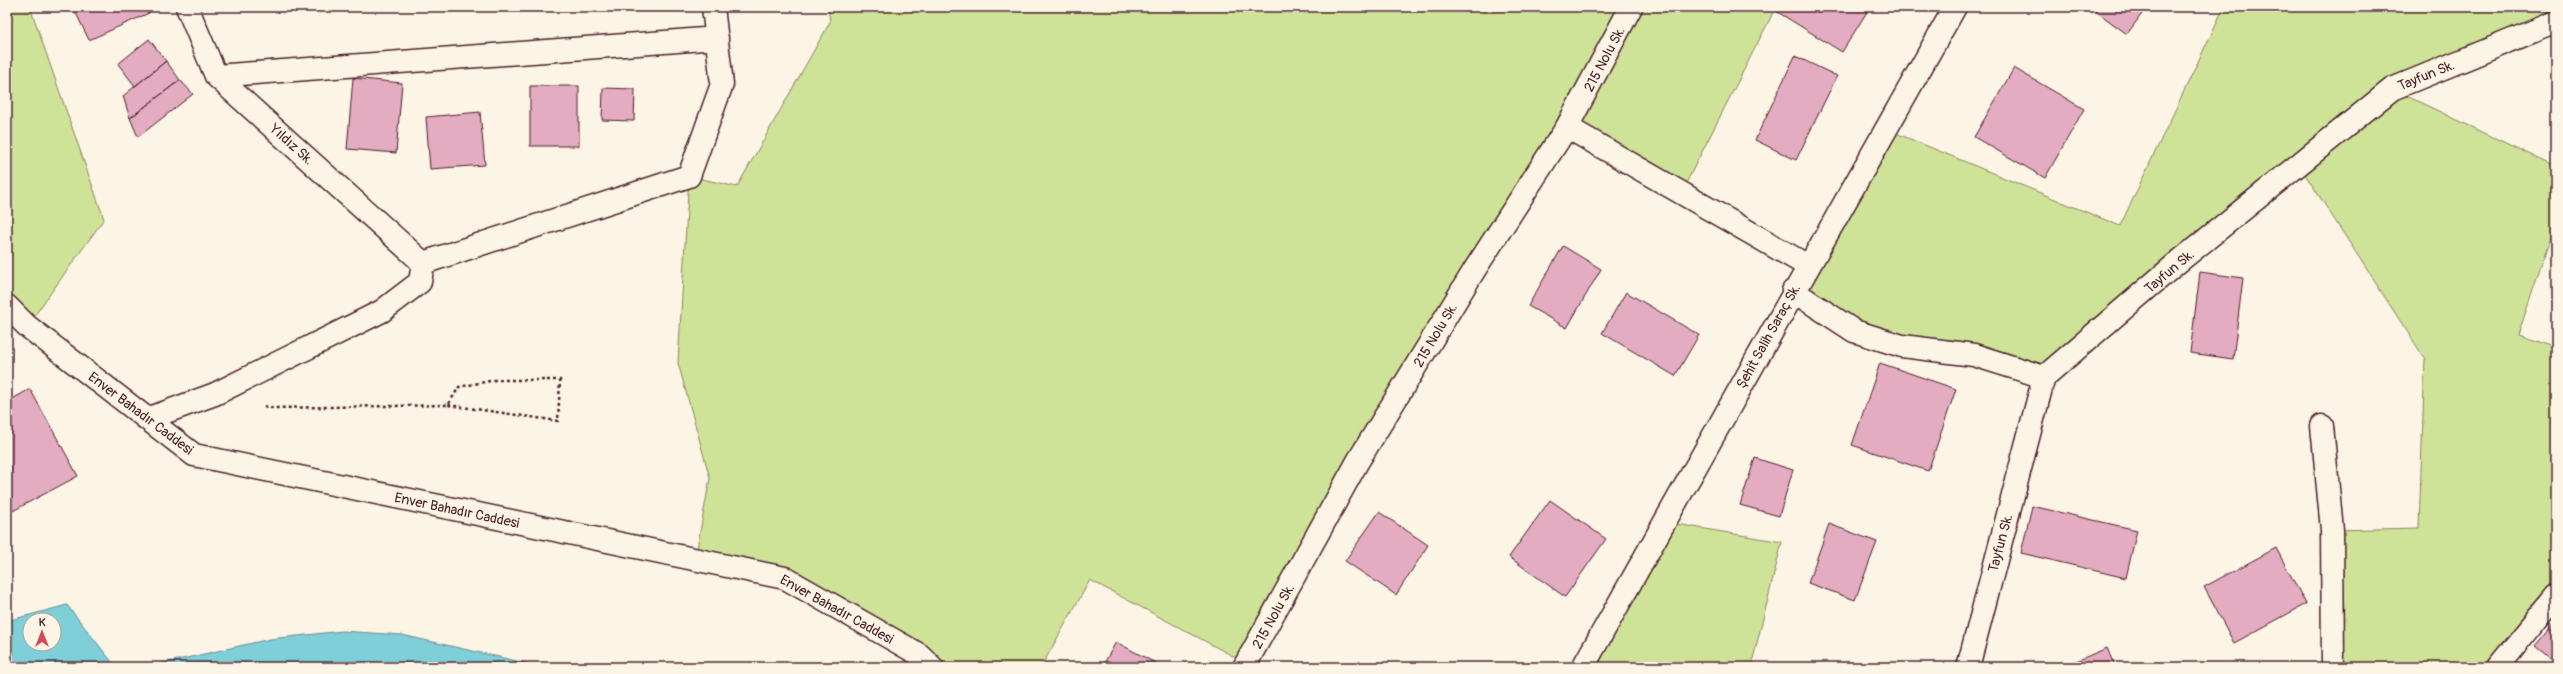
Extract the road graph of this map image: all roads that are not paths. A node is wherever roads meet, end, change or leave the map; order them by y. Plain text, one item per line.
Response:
1 (187, 7) edge
2 (713, 7) edge
3 (1632, 7) edge
4 (1955, 7) edge
5 (2556, 22) edge
6 (717, 38) junction
7 (216, 76) junction
8 (1567, 127) junction
9 (424, 263) junction
10 (1808, 266) junction
11 (1794, 291) junction
12 (7, 306) edge
13 (2044, 377) junction
14 (147, 419) junction
15 (2322, 426) dead end
16 (2556, 596) edge
17 (932, 667) edge
18 (1244, 667) edge
19 (1583, 667) edge
20 (1968, 667) edge
21 (2333, 667) edge
22 (2498, 667) edge

1 - 7 street, Yıldız Sk.
2 - 6 street
3 - 8 street, 215 Nolu Sk.
4 - 10 street, Şehit Salih Saraç Sk.
5 - 13 street, Tayfun Sk.
6 - 7 street
6 - 9 street
7 - 9 street, Yıldız Sk.
8 - 10 street
8 - 18 street, 215 Nolu Sk.
9 - 14 street
10 - 11 street, Şehit Salih Saraç Sk.
11 - 13 street
11 - 19 street, Şehit Salih Saraç Sk.
12 - 14 street, Enver Bahadır Caddesi
13 - 20 street, Tayfun Sk.
14 - 17 street, Enver Bahadır Caddesi
15 - 21 street
16 - 22 street

